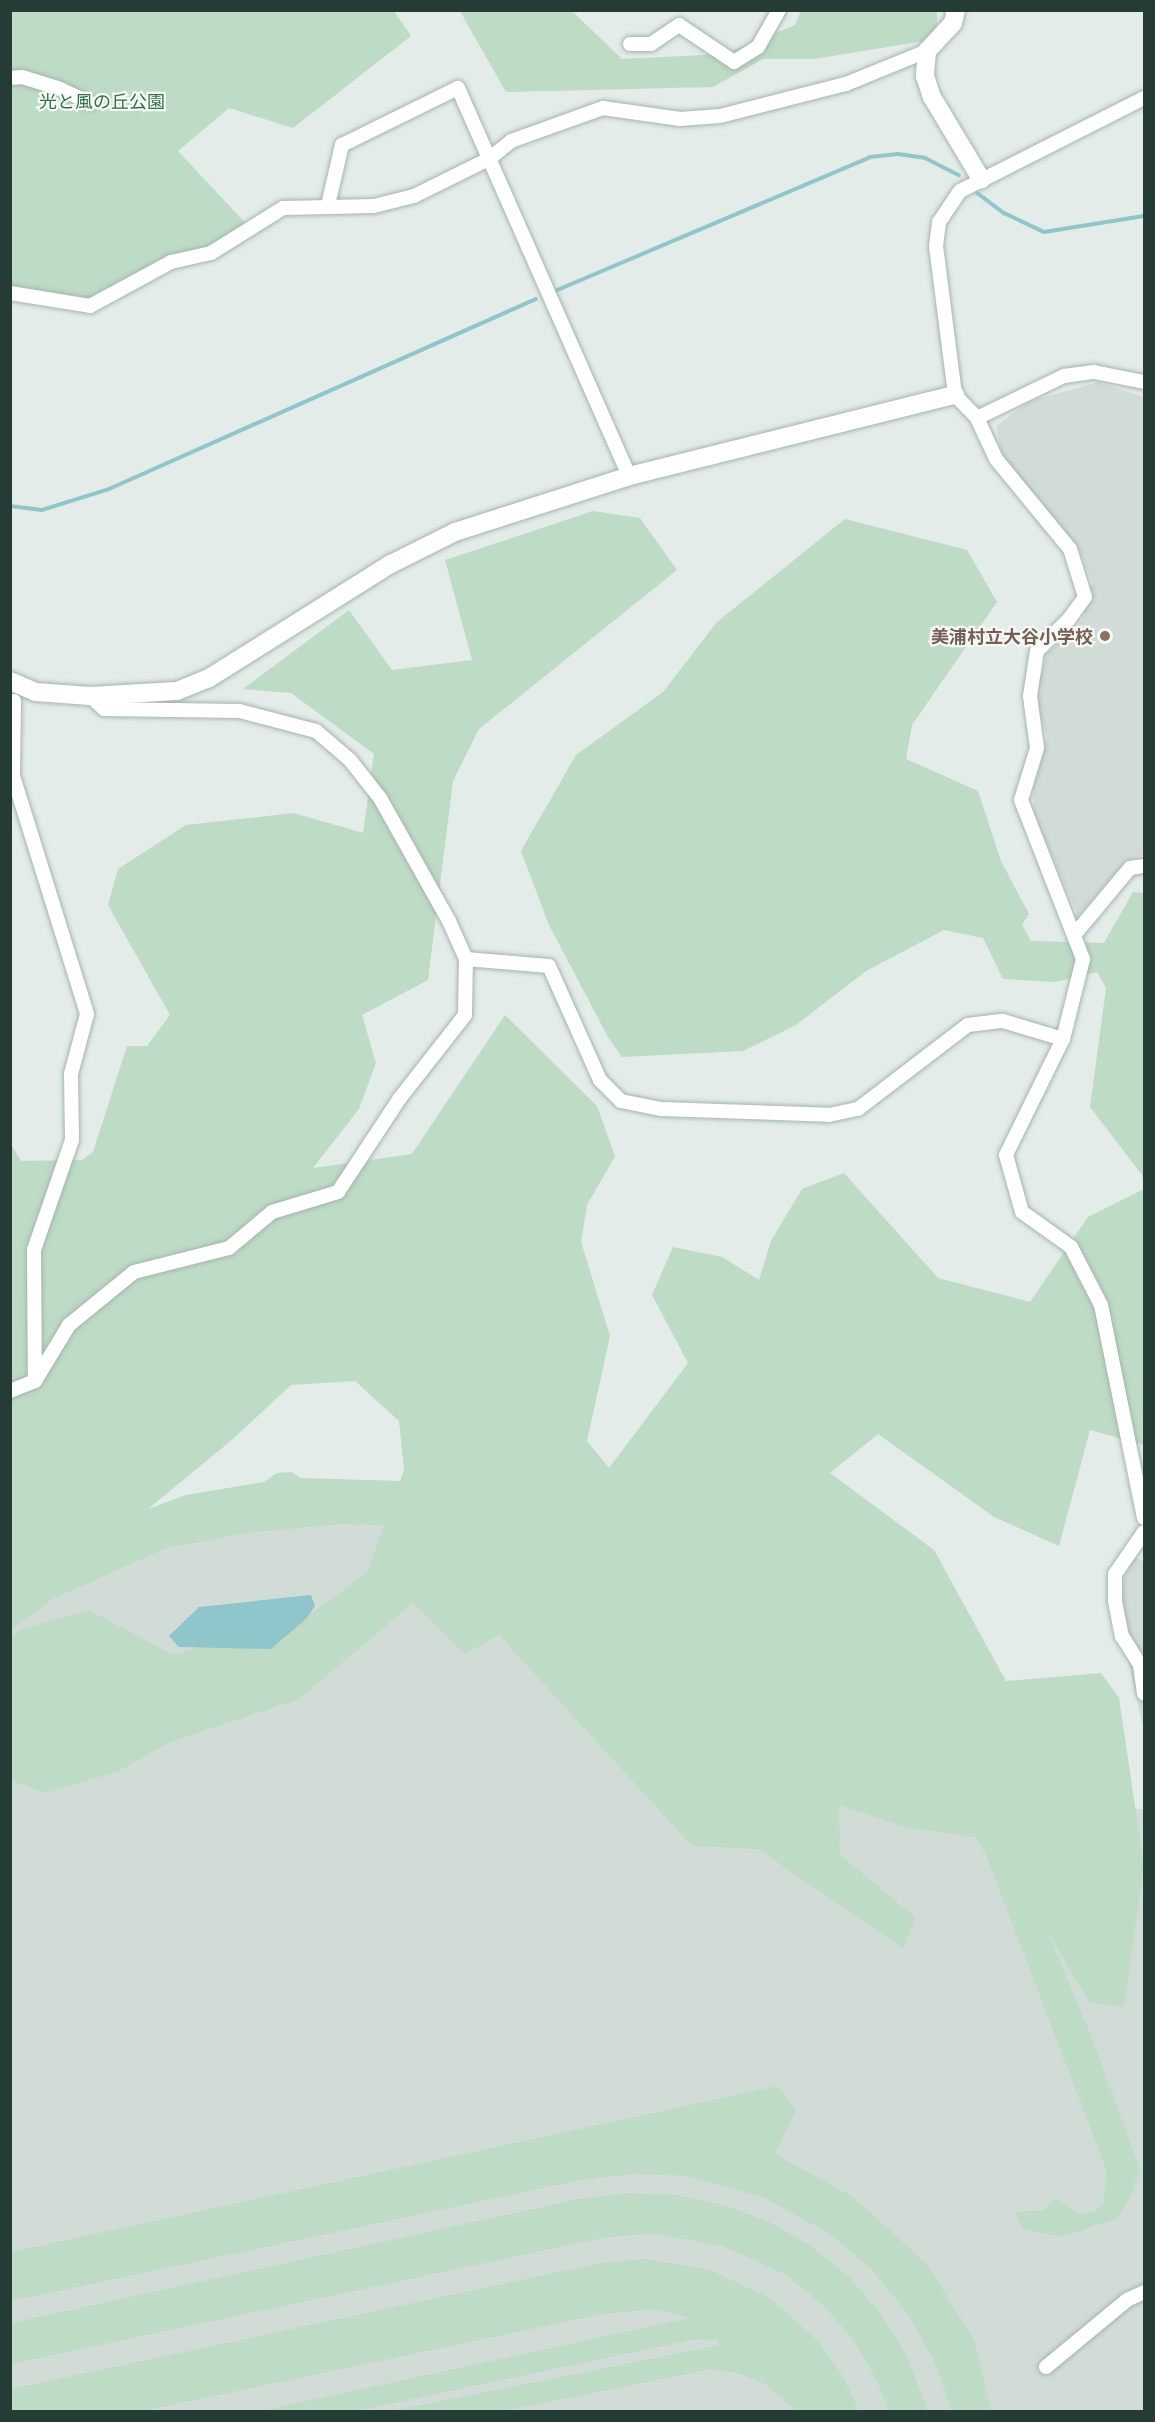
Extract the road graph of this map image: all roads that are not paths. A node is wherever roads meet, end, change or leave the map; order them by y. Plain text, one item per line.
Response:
1 (779, 10) edge
2 (956, 10) edge
3 (630, 44) dead end
4 (927, 51) junction
5 (10, 78) edge
6 (1144, 98) edge
7 (90, 103) dead end
8 (489, 159) junction
9 (981, 179) junction
10 (328, 205) junction
11 (10, 293) edge
12 (1144, 382) edge
13 (955, 395) junction
14 (977, 418) junction
15 (629, 476) junction
16 (10, 681) edge
17 (36, 692) junction
18 (90, 696) junction
19 (12, 702) edge
20 (1144, 866) edge
21 (1075, 934) junction
22 (466, 959) junction
23 (1063, 1039) junction
24 (35, 1381) junction
25 (10, 1391) edge
26 (1144, 1518) edge
27 (1144, 1532) edge
28 (1144, 1694) edge
29 (1144, 2292) edge
30 (1046, 2367) dead end

1 - 3 street
2 - 4 street
4 - 8 street
4 - 9 street
5 - 7 street
6 - 9 street
8 - 10 street
8 - 10 street
8 - 15 street
9 - 13 street
10 - 11 street
12 - 14 street
13 - 14 street
13 - 15 street
14 - 21 street
15 - 18 street
16 - 17 street
17 - 18 street
17 - 19 street
18 - 22 street
19 - 24 street
20 - 21 street
21 - 23 street
22 - 23 street
22 - 24 street
23 - 26 street
24 - 25 street
27 - 28 street
29 - 30 street

